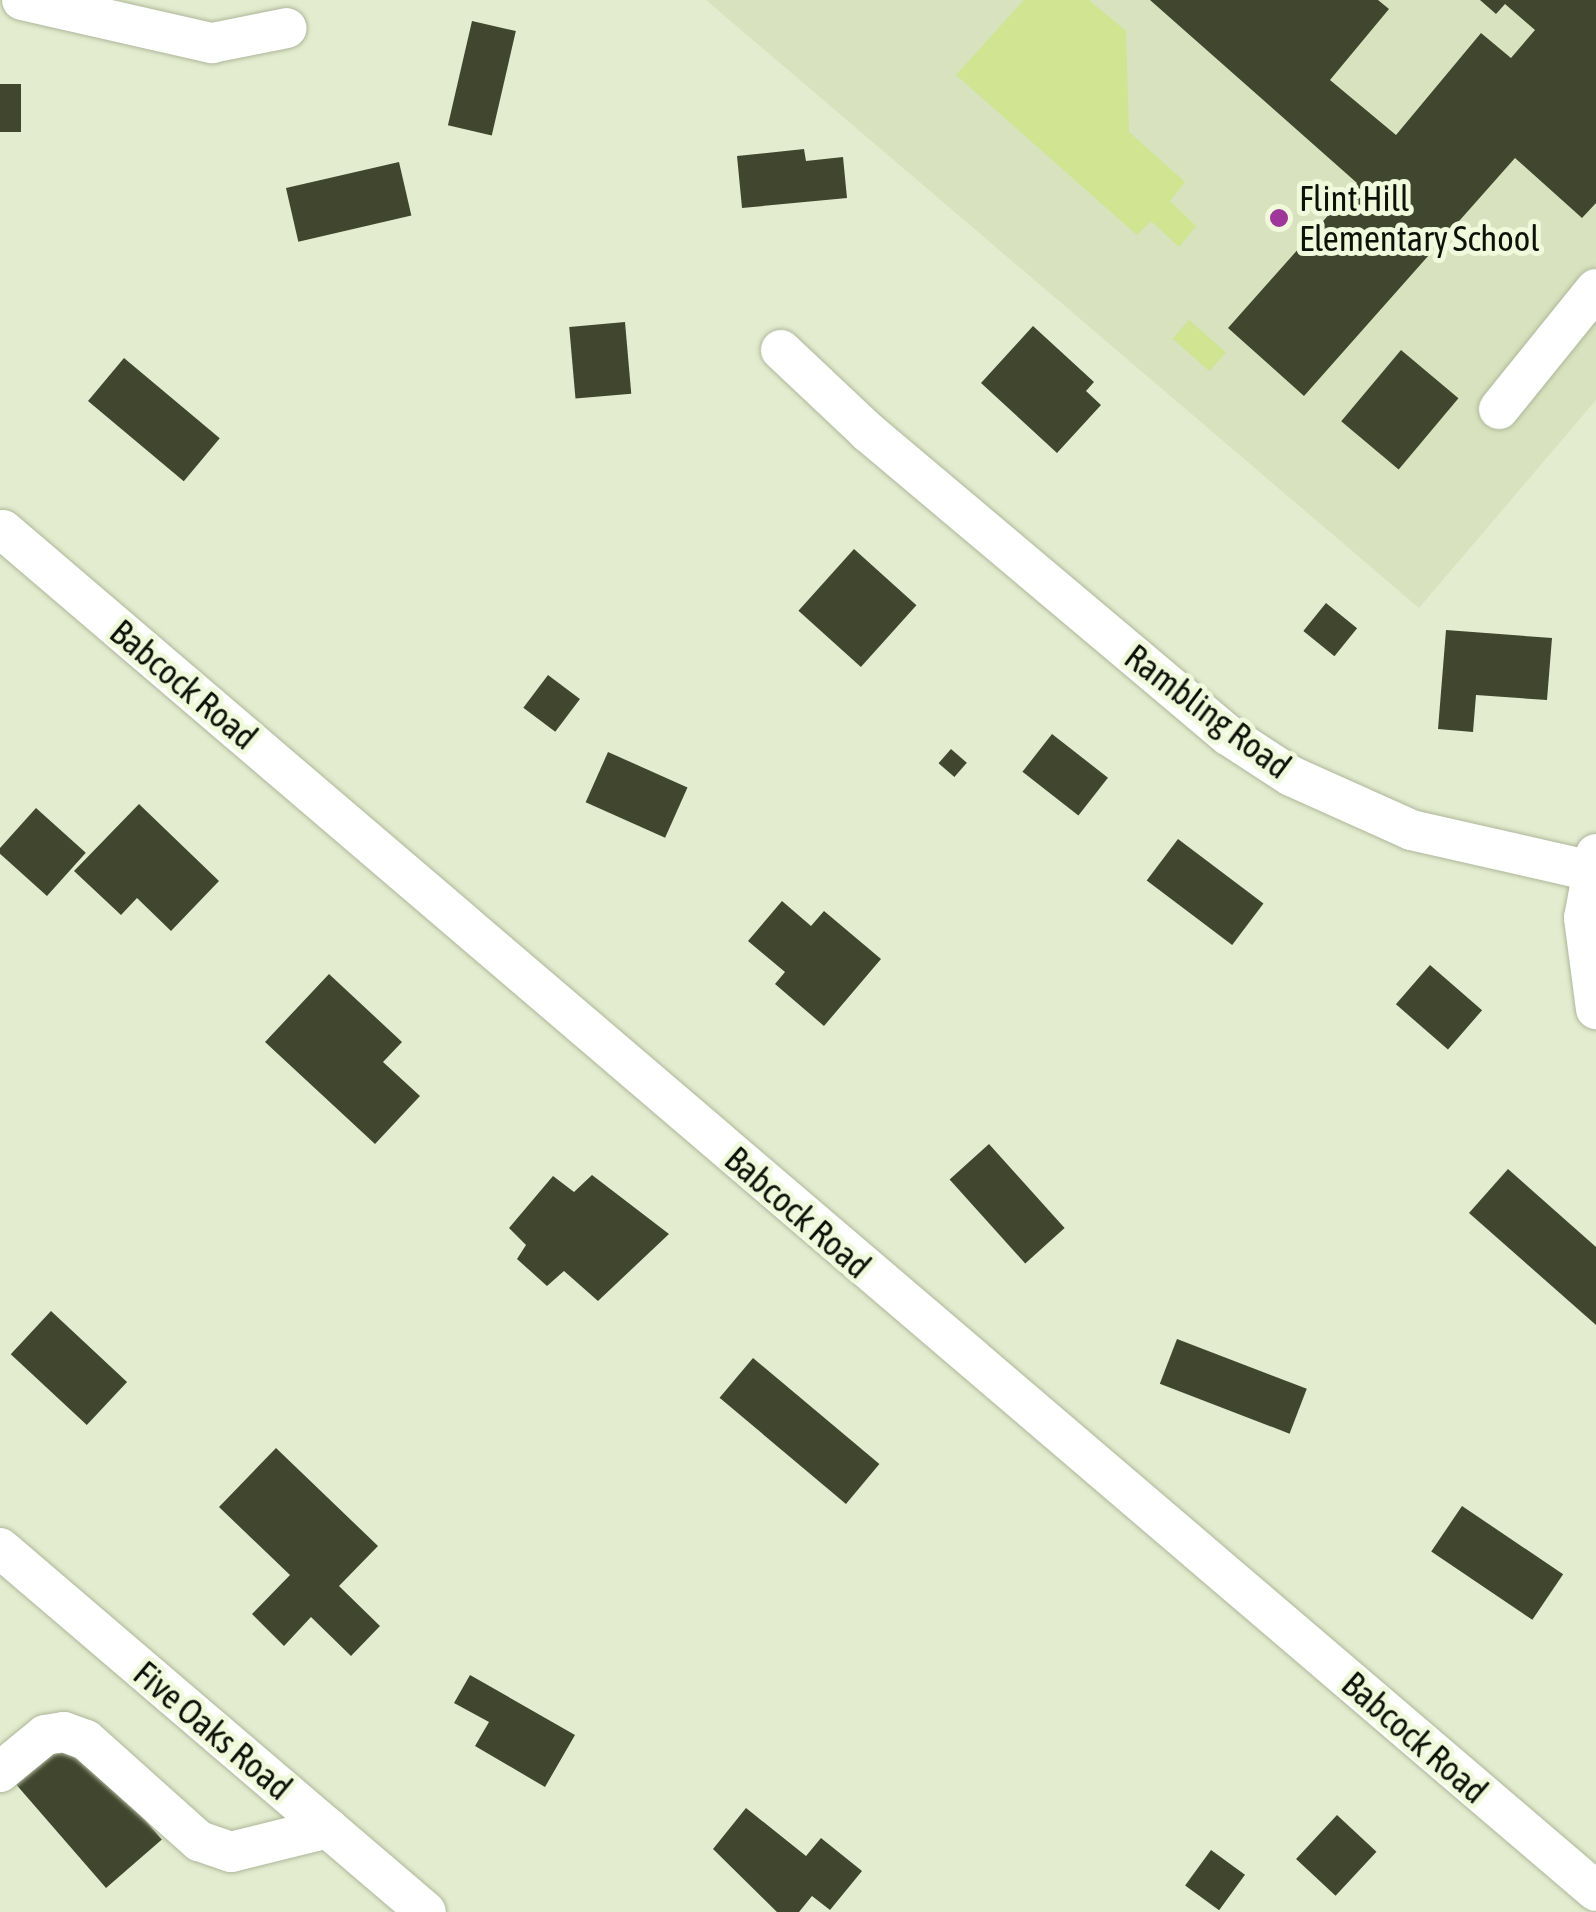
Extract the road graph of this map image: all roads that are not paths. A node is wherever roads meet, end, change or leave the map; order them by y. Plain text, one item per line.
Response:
1 (22, 0) edge
2 (287, 28) dead end
3 (1596, 289) edge
4 (781, 350) dead end
5 (1499, 409) dead end
6 (3, 530) dead end
7 (1593, 863) edge
8 (1596, 1009) edge
9 (0, 1548) edge
10 (0, 1772) edge
11 (328, 1828) junction
12 (1596, 1891) edge
13 (426, 1912) edge

1 - 2 street
3 - 5 street
4 - 7 street, Rambling Road
6 - 12 street, Babcock Road
7 - 8 street, Rambling Road
9 - 11 street, Five Oaks Road
10 - 11 street
11 - 13 street, Five Oaks Road

